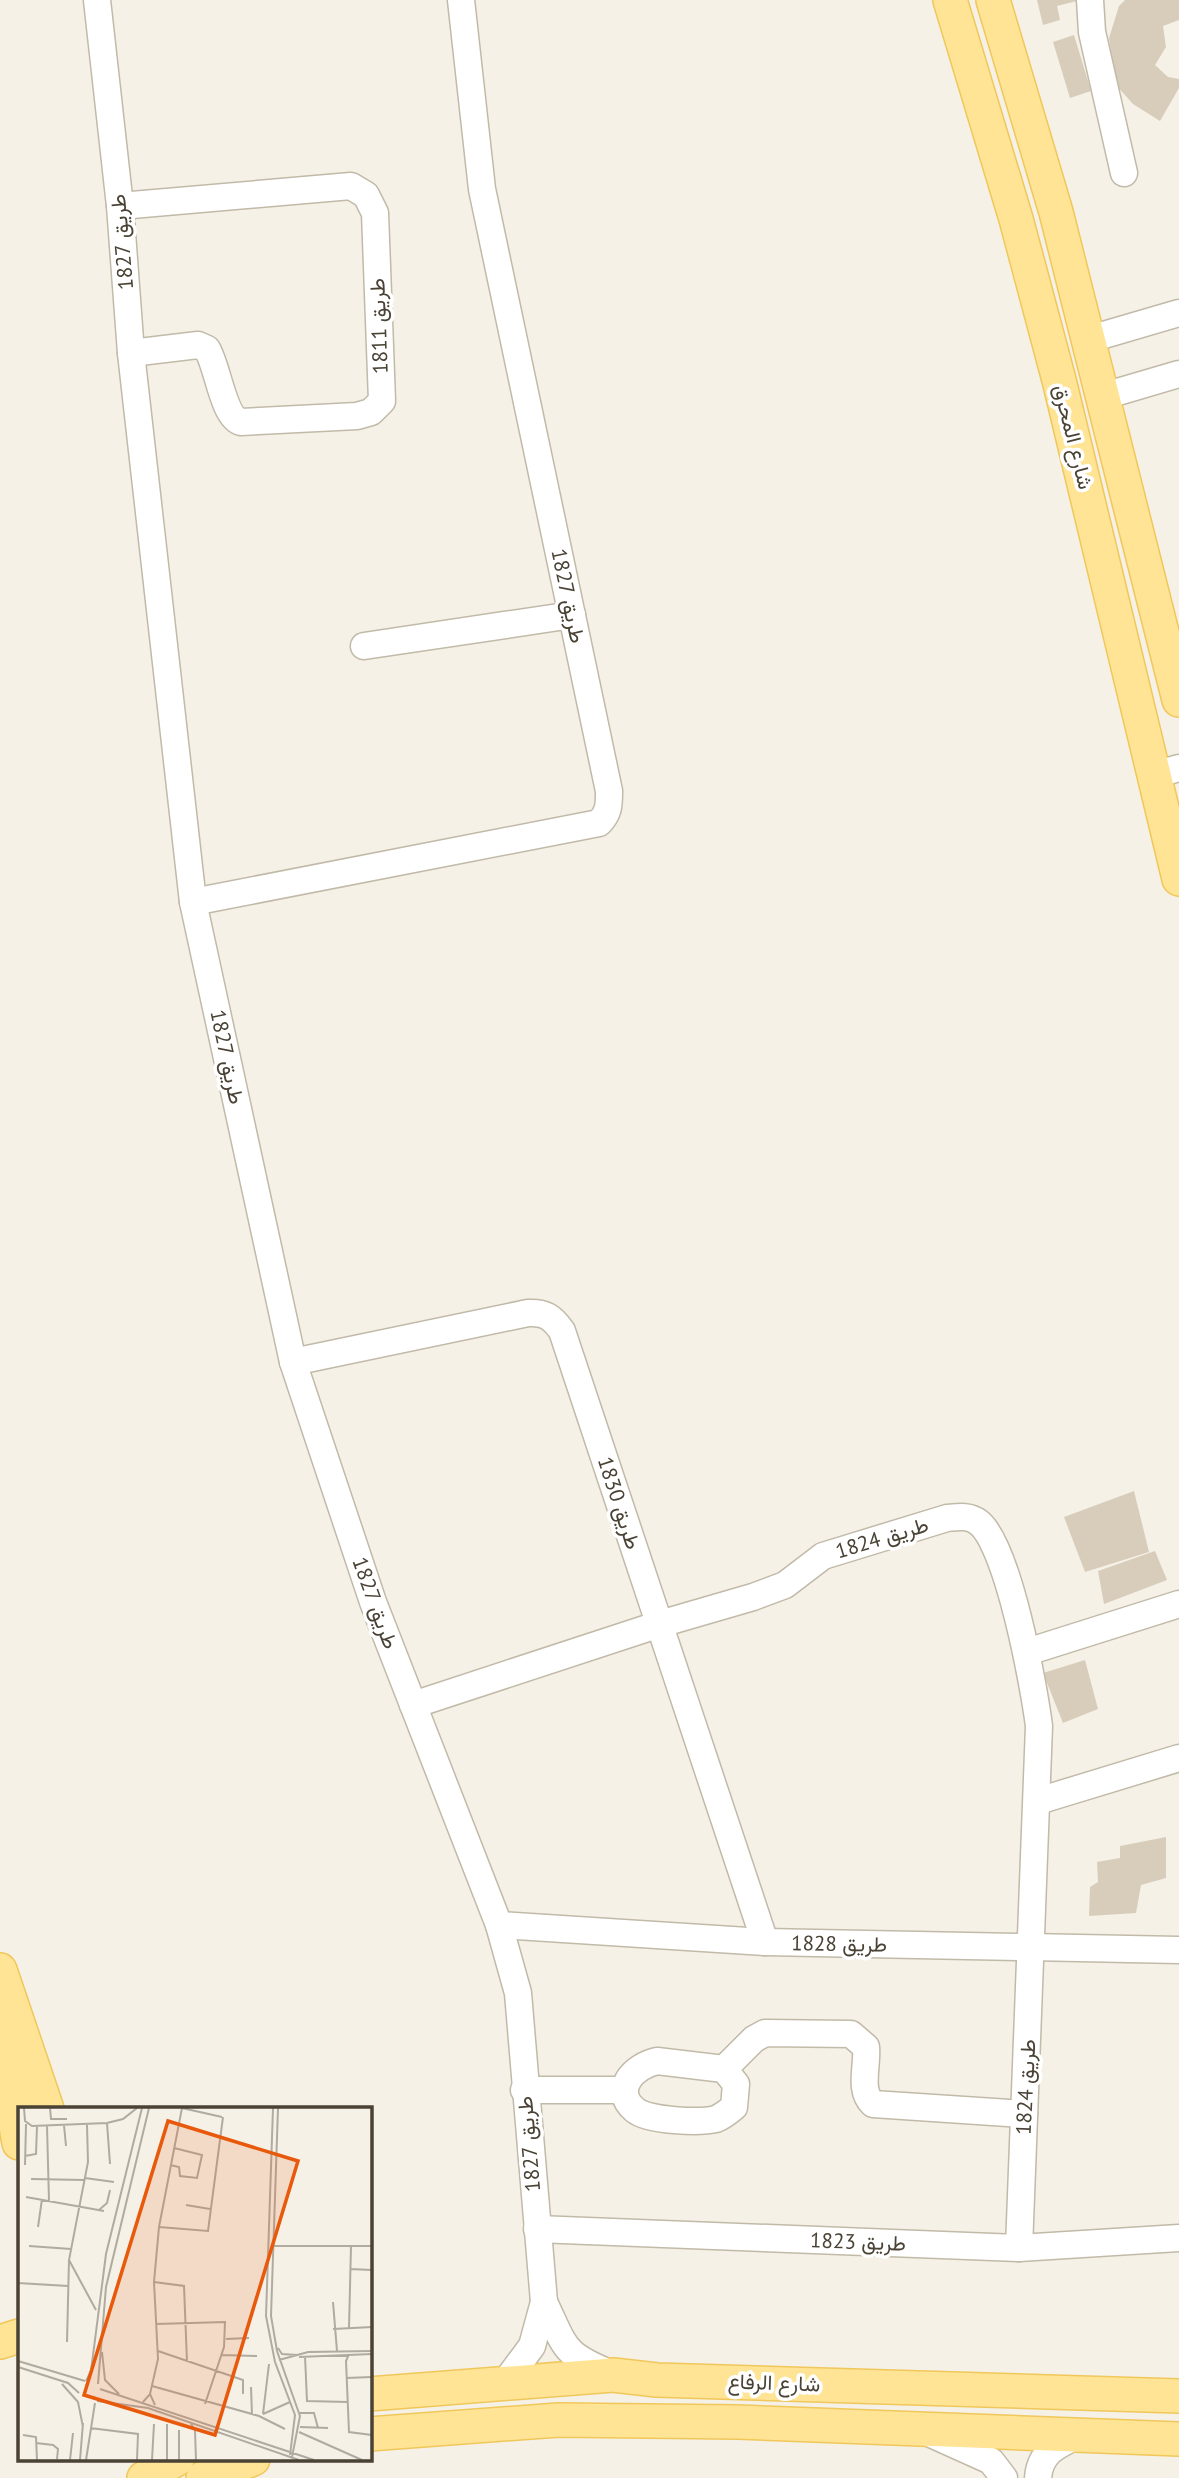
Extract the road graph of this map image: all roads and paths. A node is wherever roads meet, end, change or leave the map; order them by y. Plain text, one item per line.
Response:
1 (97, 0) edge
2 (461, 0) edge
3 (950, 0) edge
4 (993, 0) edge
5 (1090, 0) edge
6 (1124, 173) dead end
7 (120, 206) junction
8 (1179, 313) edge
9 (1090, 339) junction
10 (131, 353) junction
11 (1179, 374) edge
12 (1059, 380) junction
13 (1101, 384) junction
14 (572, 615) junction
15 (364, 646) dead end
16 (1179, 700) edge
17 (1166, 772) edge
18 (1179, 879) edge
19 (193, 902) junction
20 (293, 1362) junction
21 (1179, 1604) edge
22 (660, 1624) junction
23 (1027, 1652) junction
24 (413, 1705) junction
25 (1179, 1758) edge
26 (1038, 1801) junction
27 (499, 1925) junction
28 (765, 1942) junction
29 (1032, 1948) junction
30 (1179, 1950) edge
31 (0, 1970) edge
32 (0, 2035) edge
33 (724, 2069) junction
34 (524, 2090) junction
35 (624, 2091) junction
36 (46, 2107) edge
37 (1024, 2113) junction
38 (18, 2137) edge
39 (537, 2229) junction
40 (1179, 2238) edge
41 (1019, 2248) junction
42 (544, 2302) junction
43 (18, 2336) edge
44 (0, 2342) edge
45 (613, 2375) junction
46 (506, 2381) junction
47 (377, 2391) edge
48 (1179, 2396) edge
49 (920, 2430) junction
50 (371, 2434) edge
51 (1079, 2435) junction
52 (1179, 2439) edge
53 (130, 2460) edge
54 (175, 2460) edge
55 (250, 2460) edge
56 (127, 2478) edge
57 (144, 2478) edge
58 (203, 2478) edge
59 (1004, 2478) edge
60 (1038, 2478) edge

1 - 7 street, طريق 1827
2 - 14 street, طريق 1827
3 - 12 main road, شارع المحرق
4 - 9 main road, شارع المحرق
5 - 6 street
7 - 10 street, طريق 1827
7 - 10 street, طريق 1811
8 - 9 street
9 - 13 main road, شارع المحرق
10 - 19 street, طريق 1827
11 - 13 street
12 - 13 main road
12 - 17 main road, شارع المحرق
13 - 16 main road, شارع المحرق
14 - 15 street
14 - 19 street, طريق 1827
17 - 18 main road, شارع المحرق
19 - 20 street, طريق 1827
20 - 22 street, طريق 1830
20 - 24 street, طريق 1827
21 - 23 street
22 - 23 street, طريق 1824
22 - 24 street, طريق 1824
22 - 28 street, طريق 1830
23 - 26 street, طريق 1824
24 - 27 street, طريق 1827
25 - 26 street
26 - 29 street, طريق 1824
27 - 28 street, طريق 1828
27 - 34 street, طريق 1827
28 - 29 street, طريق 1828
29 - 30 street, طريق 1828
29 - 37 street, طريق 1824
31 - 36 main road
32 - 38 main road
33 - 35 street
33 - 35 street
33 - 37 street
34 - 35 street
34 - 39 street, طريق 1827
37 - 41 street, طريق 1824
39 - 41 street, طريق 1823
39 - 42 street, طريق 1827
40 - 41 street, طريق 1823
42 - 45 street, طريق 1827
42 - 46 street, طريق 1827
43 - 44 main road
45 - 46 main road, شارع الرفاع
45 - 48 main road, شارع الرفاع
46 - 47 main road, شارع الرفاع
49 - 50 main road, شارع الرفاع
49 - 51 main road, شارع الرفاع
49 - 59 street
51 - 52 main road, شارع الرفاع
51 - 60 street
53 - 56 main road
54 - 57 main road
55 - 58 main road

